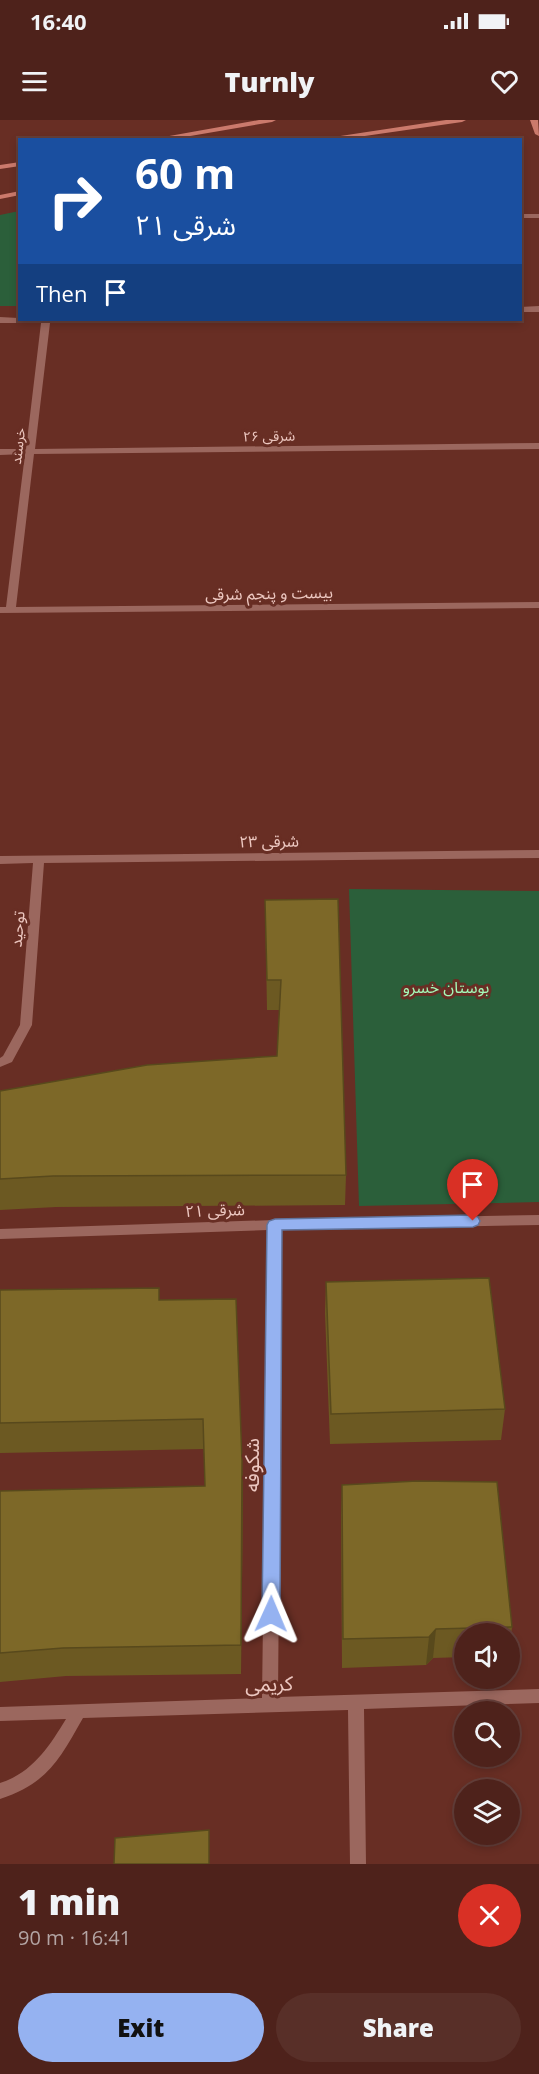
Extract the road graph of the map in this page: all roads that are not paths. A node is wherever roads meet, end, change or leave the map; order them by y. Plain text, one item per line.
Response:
1 (272, 120) edge
2 (462, 120) edge
3 (534, 120) edge
4 (539, 134) edge
5 (162, 138) edge
6 (332, 138) edge
7 (18, 164) edge
8 (0, 167) edge
9 (18, 193) edge
10 (0, 197) edge
11 (522, 216) edge
12 (539, 216) edge
13 (539, 309) edge
14 (522, 310) edge
15 (0, 320) edge
16 (18, 320) edge
17 (46, 321) edge
18 (539, 447) edge
19 (31, 451) junction
20 (0, 452) edge
21 (539, 605) edge
22 (0, 610) edge
23 (11, 610) junction
24 (539, 854) edge
25 (0, 860) edge
26 (39, 860) junction
27 (0, 1063) edge
28 (539, 1220) edge
29 (275, 1225) junction
30 (0, 1234) edge
31 (539, 1696) edge
32 (356, 1702) junction
33 (270, 1705) junction
34 (79, 1711) junction
35 (0, 1714) edge
36 (0, 1791) edge
37 (358, 1864) edge

1 - 5 main road
2 - 6 main road
3 - 4 main road
7 - 8 main road
9 - 10 main road
11 - 12 street
13 - 14 street
15 - 16 street
17 - 19 street, خرسند
18 - 19 street, ۲۶ شرقی
19 - 20 street, ۲۶ شرقی
19 - 23 street, خرسند
21 - 23 street, بیست و پنجم شرقی
22 - 23 street, بیست و پنجم شرقی
24 - 26 street, ۲۳ شرقی
25 - 26 street, ۲۳ شرقی
26 - 27 street, توحید
28 - 29 street, ۲۱ شرقی
29 - 30 street, ۲۱ شرقی
29 - 33 street, شکوفه
31 - 32 street, کریمی
32 - 33 street, کریمی
32 - 37 street
33 - 34 street, کریمی
34 - 35 street, کریمی
34 - 36 street

